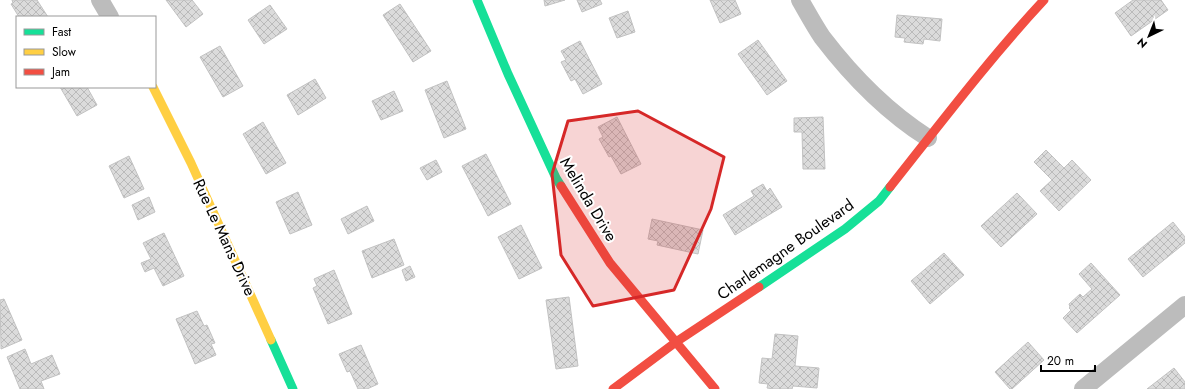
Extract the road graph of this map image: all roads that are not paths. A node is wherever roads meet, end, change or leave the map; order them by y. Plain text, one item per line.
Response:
1 (100, 0) edge
2 (477, 0) edge
3 (800, 0) edge
4 (1044, 0) edge
5 (109, 16) edge
6 (154, 88) edge
7 (928, 138) junction
8 (1185, 305) edge
9 (676, 342) junction
10 (293, 389) edge
11 (613, 389) edge
12 (714, 389) edge
13 (1083, 389) edge

1 - 5 street
2 - 9 street, Melinda Drive
3 - 7 street
4 - 7 street, Charlemagne Boulevard
6 - 10 street, Rue Le Mans Drive
7 - 9 street, Charlemagne Boulevard
8 - 13 street
9 - 11 street, Charlemagne Boulevard
9 - 12 street, Melinda Drive

